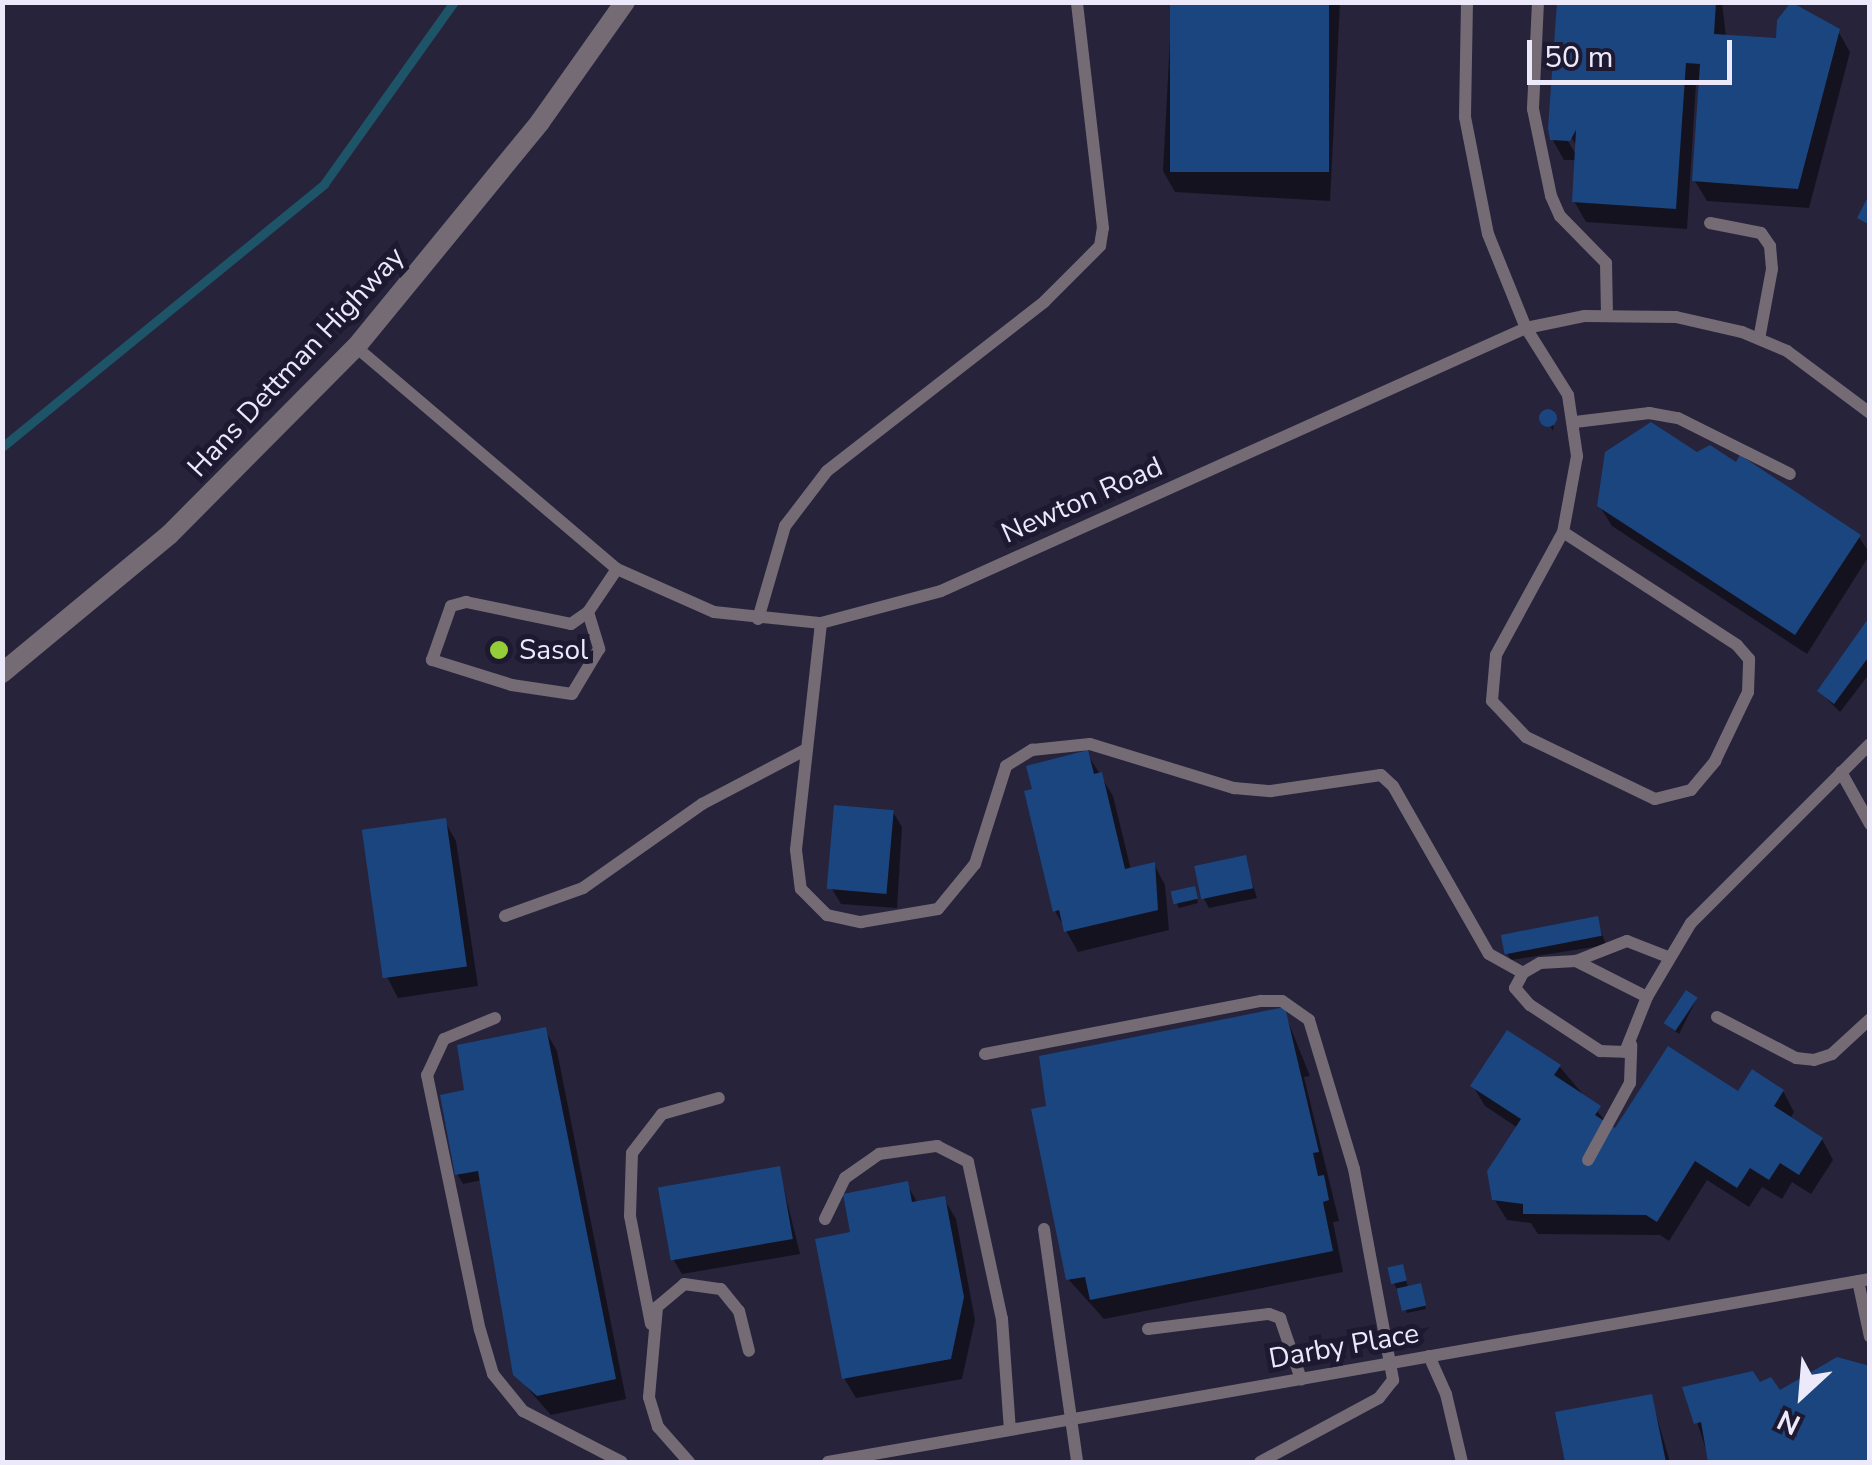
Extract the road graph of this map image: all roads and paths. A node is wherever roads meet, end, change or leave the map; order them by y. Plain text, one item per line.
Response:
1 (625, 2) edge
2 (1077, 2) edge
3 (1467, 2) edge
4 (1538, 2) edge
5 (1710, 223) dead end
6 (1607, 314) junction
7 (1526, 328) junction
8 (1759, 339) junction
9 (356, 347) junction
10 (1870, 413) edge
11 (1575, 422) junction
12 (1790, 474) dead end
13 (1563, 532) junction
14 (617, 570) junction
15 (588, 612) junction
16 (758, 619) junction
17 (822, 622) junction
18 (2, 673) edge
19 (1870, 744) edge
20 (805, 750) junction
21 (1841, 772) junction
22 (1870, 824) edge
23 (505, 916) dead end
24 (1668, 957) junction
25 (1576, 961) junction
26 (1522, 973) junction
27 (1647, 997) junction
28 (1717, 1017) dead end
29 (496, 1018) dead end
30 (1870, 1019) edge
31 (1631, 1045) junction
32 (986, 1054) dead end
33 (719, 1098) dead end
34 (1588, 1160) dead end
35 (825, 1220) dead end
36 (1044, 1229) dead end
37 (1864, 1280) edge
38 (650, 1324) junction
39 (1148, 1329) dead end
40 (1870, 1336) edge
41 (749, 1352) dead end
42 (1430, 1356) junction
43 (1392, 1363) junction
44 (1301, 1379) junction
45 (1068, 1421) junction
46 (1010, 1430) junction
47 (622, 1462) edge
48 (689, 1462) edge
49 (828, 1462) edge
50 (1077, 1462) edge
51 (1260, 1462) edge
52 (1462, 1462) edge

1 - 9 street, Hans Dettman Highway
2 - 16 lane
3 - 7 lane
4 - 6 lane
5 - 8 lane
6 - 7 lane, Newton Road
6 - 8 lane, Newton Road
7 - 11 lane
7 - 17 lane, Newton Road
8 - 10 lane, Newton Road
9 - 14 lane, Newton Road
9 - 18 street, Hans Dettman Highway
11 - 12 lane
11 - 13 lane
13 - 13 lane
14 - 15 lane
14 - 16 lane, Newton Road
15 - 15 lane
16 - 17 lane, Newton Road
17 - 20 lane
19 - 21 lane
20 - 23 lane
20 - 26 lane
21 - 22 lane
21 - 24 lane
24 - 25 lane
24 - 27 lane
25 - 26 lane
25 - 27 lane
26 - 31 lane
27 - 31 lane
28 - 30 lane
29 - 47 lane
31 - 34 lane
32 - 43 lane
33 - 38 lane
35 - 46 lane
36 - 45 lane
37 - 40 lane
37 - 42 lane, Darby Place
38 - 41 lane
38 - 48 lane
39 - 44 lane
42 - 43 lane, Darby Place
42 - 52 lane
43 - 44 lane, Darby Place
43 - 51 lane
44 - 45 lane, Darby Place
45 - 46 lane, Darby Place
45 - 50 lane
46 - 49 lane, Darby Place

